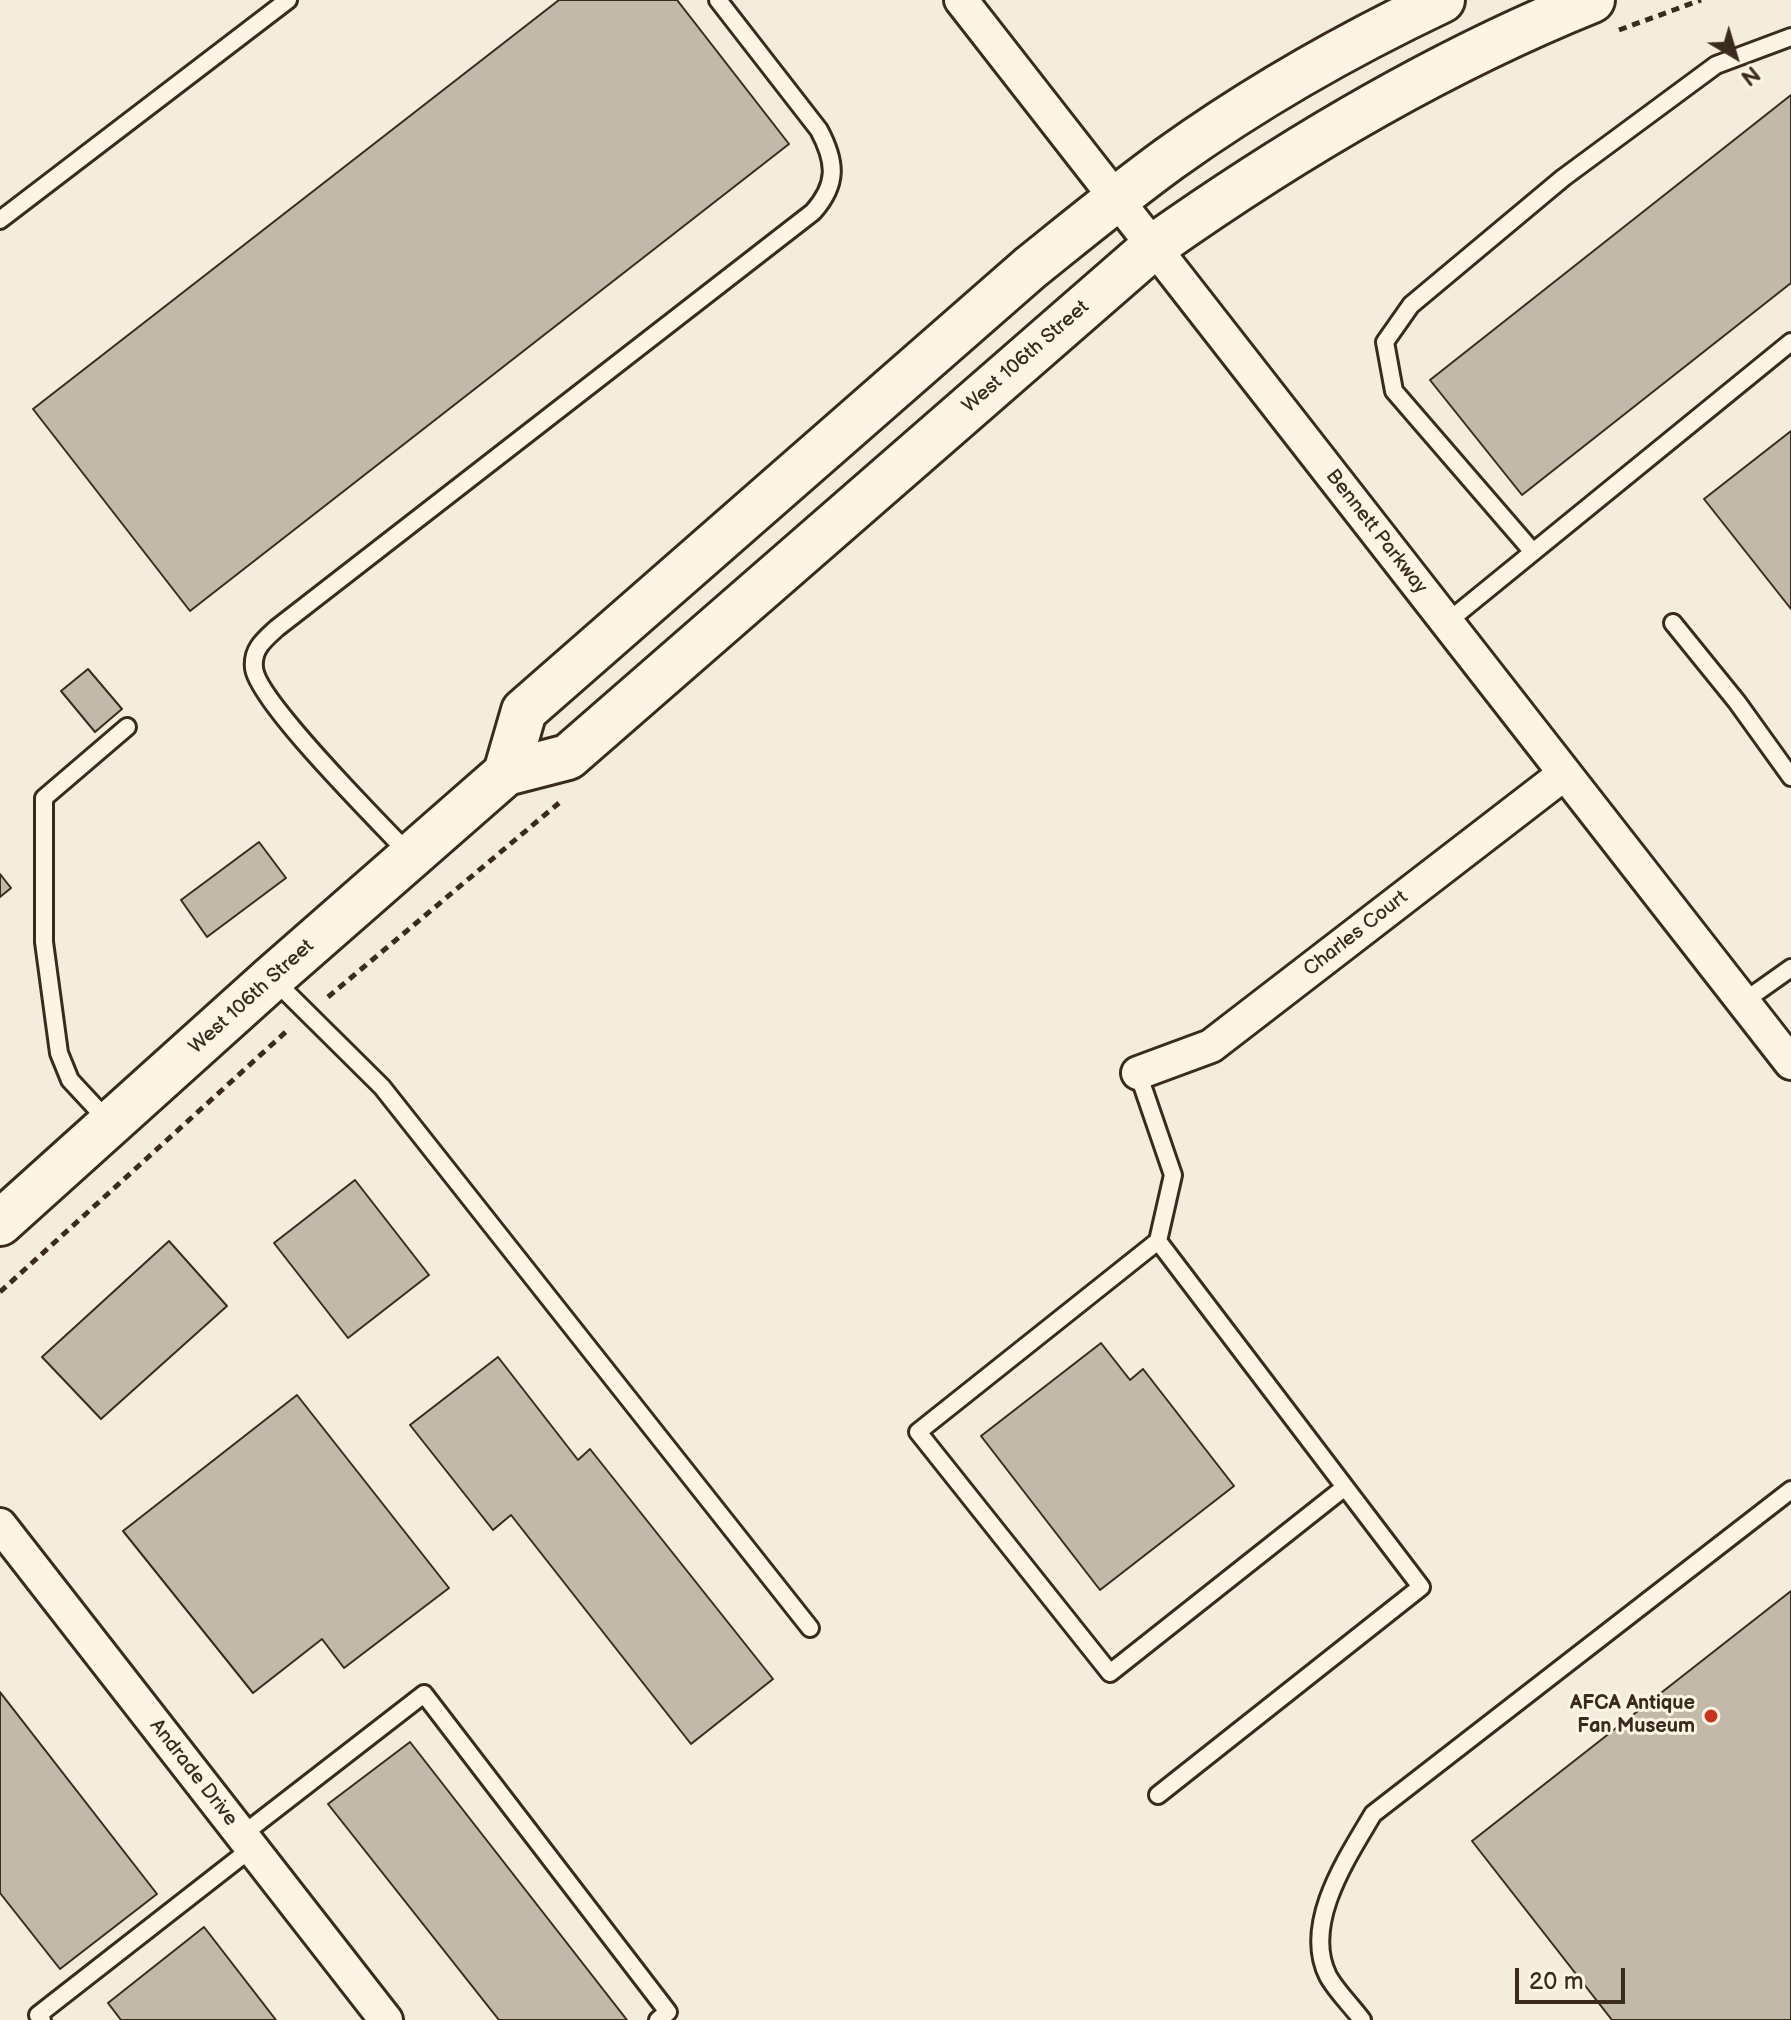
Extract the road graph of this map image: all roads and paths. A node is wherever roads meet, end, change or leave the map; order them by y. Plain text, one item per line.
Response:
1 (288, 0) edge
2 (718, 0) edge
3 (1442, 0) edge
4 (1592, 0) edge
5 (973, 4) edge
6 (1791, 37) edge
7 (1115, 199) junction
8 (0, 220) edge
9 (1153, 247) junction
10 (1791, 342) edge
11 (1533, 552) junction
12 (1446, 623) junction
13 (1673, 623) dead end
14 (127, 727) dead end
15 (506, 773) junction
16 (1564, 774) junction
17 (1791, 777) edge
18 (411, 856) junction
19 (1791, 968) edge
20 (272, 978) junction
21 (1743, 1002) junction
22 (1791, 1063) edge
23 (1138, 1073) joint
24 (110, 1123) junction
25 (0, 1223) edge
26 (1158, 1241) junction
27 (1345, 1487) junction
28 (1791, 1490) edge
29 (0, 1525) edge
30 (810, 1628) dead end
31 (1158, 1795) dead end
32 (247, 1842) junction
33 (42, 2020) edge
34 (386, 2020) edge
35 (658, 2020) edge
36 (1362, 2020) edge

1 - 8 lane
2 - 18 lane
3 - 7 street
4 - 9 street, West 106th Street
5 - 7 street, Bennett Parkway
6 - 11 lane
7 - 9 street, Bennett Parkway
7 - 15 street
9 - 12 street, Bennett Parkway
9 - 15 street, West 106th Street
10 - 11 lane
11 - 12 lane
12 - 16 street, Bennett Parkway
13 - 17 lane
14 - 24 lane
15 - 18 street, West 106th Street
16 - 21 street, Bennett Parkway
16 - 23 street, Charles Court
18 - 20 street, West 106th Street
19 - 21 lane
20 - 24 street, West 106th Street
20 - 30 lane
21 - 22 street, Bennett Parkway
23 - 26 lane
24 - 25 street, West 106th Street
26 - 27 lane
26 - 27 lane
27 - 31 lane
28 - 36 lane
29 - 32 street, Andrade Drive
32 - 33 lane
32 - 34 street, Andrade Drive
32 - 35 lane

